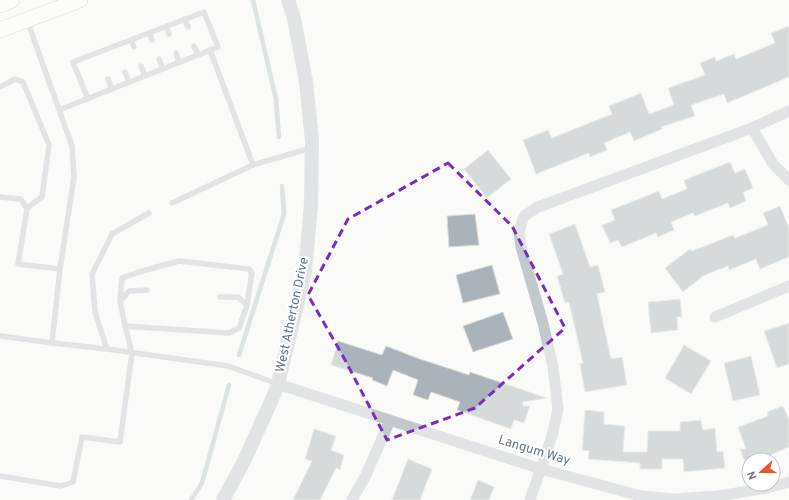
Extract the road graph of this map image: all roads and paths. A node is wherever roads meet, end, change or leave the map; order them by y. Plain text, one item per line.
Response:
1 (12, 0) edge
2 (80, 0) edge
3 (288, 0) edge
4 (0, 5) edge
5 (184, 19) junction
6 (27, 20) junction
7 (166, 26) junction
8 (188, 27) dead end
9 (0, 30) edge
10 (149, 33) junction
11 (169, 34) dead end
12 (131, 40) junction
13 (152, 40) dead end
14 (115, 46) junction
15 (194, 46) dead end
16 (134, 47) dead end
17 (210, 50) junction
18 (98, 53) junction
19 (118, 53) dead end
20 (176, 53) dead end
21 (198, 55) junction
22 (159, 59) dead end
23 (100, 60) dead end
24 (179, 62) junction
25 (141, 66) dead end
26 (163, 69) junction
27 (125, 72) dead end
28 (145, 76) junction
29 (108, 79) dead end
30 (129, 82) junction
31 (0, 87) edge
32 (112, 89) junction
33 (88, 99) junction
34 (59, 110) junction
35 (789, 111) edge
36 (752, 128) junction
37 (312, 148) junction
38 (252, 165) junction
39 (789, 180) edge
40 (0, 197) edge
41 (172, 203) dead end
42 (27, 208) junction
43 (150, 213) dead end
44 (60, 269) junction
45 (789, 286) edge
46 (147, 290) dead end
47 (220, 297) dead end
48 (120, 301) junction
49 (246, 305) junction
50 (715, 317) dead end
51 (125, 326) junction
52 (0, 336) edge
53 (52, 343) junction
54 (108, 349) junction
55 (132, 353) junction
56 (278, 384) junction
57 (390, 420) junction
58 (541, 468) junction
59 (0, 476) edge
60 (789, 482) edge
61 (641, 498) edge
62 (223, 500) edge
63 (352, 500) edge
64 (530, 500) edge

1 - 4 main road
2 - 6 main road
3 - 37 street, West Atherton Drive
5 - 7 lane
5 - 8 lane
5 - 17 lane
6 - 9 main road
6 - 34 lane
7 - 10 lane
7 - 11 lane
10 - 12 lane
10 - 13 lane
12 - 14 lane
12 - 16 lane
14 - 18 lane
14 - 19 lane
15 - 21 lane
17 - 21 lane
17 - 38 lane
18 - 23 lane
18 - 33 lane
20 - 24 lane
21 - 24 lane
22 - 26 lane
24 - 26 lane
25 - 28 lane
26 - 28 lane
27 - 30 lane
28 - 30 lane
29 - 32 lane
30 - 32 lane
31 - 42 lane
32 - 33 lane
33 - 34 lane
34 - 44 lane
35 - 36 street
36 - 39 street
36 - 58 street
37 - 38 lane
37 - 56 street, West Atherton Drive
38 - 41 lane
40 - 42 lane
42 - 44 lane
43 - 54 lane
44 - 53 lane
45 - 50 street
46 - 48 lane
47 - 49 lane
48 - 49 lane
48 - 51 lane
49 - 51 lane
51 - 55 lane
52 - 53 lane
53 - 54 lane
54 - 55 lane
55 - 56 lane
55 - 59 lane
56 - 57 street, Langum Way
56 - 62 street, West Atherton Drive
57 - 58 street, Langum Way
57 - 63 street
58 - 61 street, Langum Way
58 - 64 street
60 - 61 street, Langum Way

